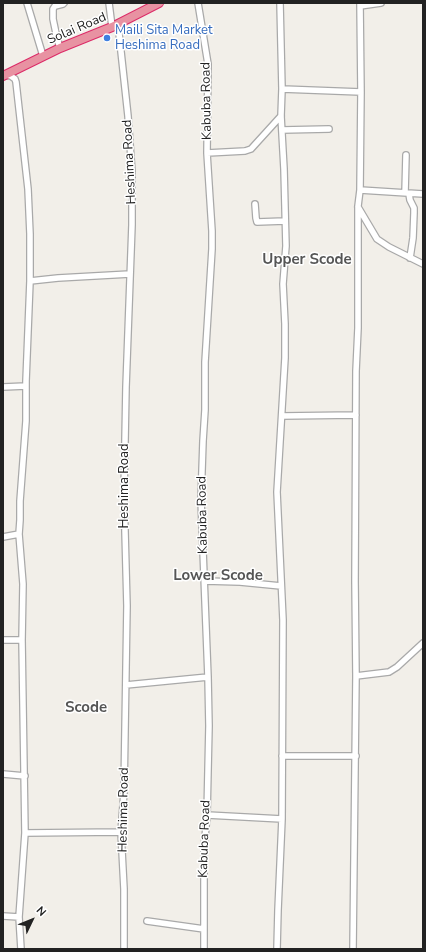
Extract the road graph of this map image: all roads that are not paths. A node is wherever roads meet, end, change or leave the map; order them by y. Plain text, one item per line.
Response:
1 (27, 3) edge
2 (64, 3) edge
3 (109, 3) edge
4 (160, 3) edge
5 (198, 3) edge
6 (280, 3) edge
7 (381, 3) edge
8 (360, 4) edge
9 (115, 25) junction
10 (60, 48) junction
11 (43, 56) junction
12 (4, 75) edge
13 (282, 89) junction
14 (361, 92) junction
15 (281, 116) junction
16 (329, 129) dead end
17 (282, 130) junction
18 (207, 153) junction
19 (406, 155) dead end
20 (360, 190) junction
21 (407, 193) junction
22 (423, 194) edge
23 (255, 204) dead end
24 (358, 206) junction
25 (285, 221) junction
26 (410, 258) junction
27 (423, 264) edge
28 (130, 274) junction
29 (30, 281) junction
30 (26, 386) junction
31 (3, 387) edge
32 (356, 415) junction
33 (282, 416) junction
34 (20, 534) junction
35 (3, 538) edge
36 (205, 581) junction
37 (281, 586) junction
38 (3, 640) edge
39 (22, 640) junction
40 (423, 643) edge
41 (356, 676) junction
42 (208, 677) junction
43 (126, 684) junction
44 (282, 756) junction
45 (356, 756) junction
46 (3, 774) edge
47 (25, 776) junction
48 (206, 815) junction
49 (282, 819) junction
50 (121, 832) junction
51 (25, 833) junction
52 (3, 916) edge
53 (19, 917) junction
54 (147, 921) dead end
55 (204, 929) junction
56 (21, 949) edge
57 (124, 949) edge
58 (204, 949) edge
59 (277, 949) edge
60 (353, 949) edge

1 - 11 street
2 - 10 street
3 - 9 street, Heshima Road
4 - 9 highway, Solai Road
5 - 18 street, Kabuba Road
6 - 13 street
7 - 8 street
8 - 14 street
9 - 10 highway, Solai Road
9 - 28 street, Heshima Road
10 - 11 highway, Solai Road
11 - 12 highway, Solai Road
12 - 29 street
13 - 14 street
13 - 15 street
14 - 20 street
15 - 17 street
15 - 18 street, Kabuba Road
16 - 17 street
17 - 25 street
18 - 36 street, Kabuba Road
19 - 21 street
20 - 21 street
20 - 24 street
21 - 22 street
21 - 26 street
23 - 25 street
24 - 26 street
24 - 32 street
25 - 33 street
26 - 27 street
28 - 29 street
28 - 43 street, Heshima Road
29 - 30 street
30 - 31 street
30 - 34 street
32 - 33 street
32 - 41 street
33 - 37 street
34 - 35 street
34 - 39 street
36 - 37 street
36 - 42 street, Kabuba Road
37 - 44 street
38 - 39 street
39 - 47 street
40 - 41 street
41 - 45 street
42 - 43 street
42 - 48 street, Kabuba Road
43 - 50 street, Heshima Road
44 - 45 street
44 - 49 street
45 - 60 street
46 - 47 street
47 - 51 street
48 - 49 street
48 - 55 street, Kabuba Road
49 - 59 street
50 - 51 street
50 - 57 street, Heshima Road
51 - 53 street
52 - 53 street
53 - 56 street
54 - 55 street
55 - 58 street, Kabuba Road

